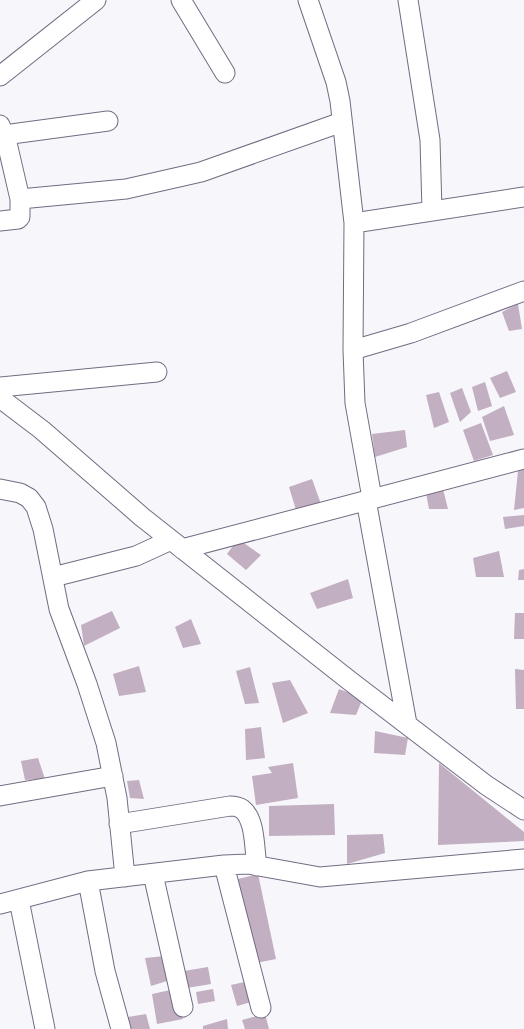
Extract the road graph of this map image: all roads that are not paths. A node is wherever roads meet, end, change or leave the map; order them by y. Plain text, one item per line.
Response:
1 (96, 0) edge
2 (181, 0) edge
3 (308, 0) edge
4 (408, 0) edge
5 (225, 73) dead end
6 (0, 76) edge
7 (108, 121) dead end
8 (342, 122) junction
9 (2, 130) edge
10 (524, 197) edge
11 (20, 199) junction
12 (432, 211) junction
13 (0, 221) edge
14 (354, 223) junction
15 (524, 292) edge
16 (353, 350) junction
17 (157, 372) dead end
18 (0, 387) edge
19 (0, 398) edge
20 (524, 459) edge
21 (0, 489) edge
22 (369, 499) junction
23 (177, 544) junction
24 (53, 577) junction
25 (407, 724) junction
26 (112, 776) junction
27 (0, 796) edge
28 (524, 810) edge
29 (119, 824) junction
30 (524, 860) edge
31 (224, 865) junction
32 (257, 866) junction
33 (153, 874) junction
34 (125, 877) junction
35 (88, 881) junction
36 (19, 900) junction
37 (0, 904) edge
38 (183, 1006) dead end
39 (261, 1008) dead end
40 (45, 1029) edge
41 (121, 1029) edge

1 - 6 street
2 - 5 street
3 - 8 street
4 - 12 street
7 - 9 street
8 - 11 street
8 - 14 street
9 - 11 street
10 - 12 street
11 - 13 street
12 - 14 street
14 - 16 street
15 - 16 street
16 - 22 street
17 - 18 street
19 - 23 street
20 - 22 street
21 - 24 street
22 - 23 street
22 - 25 street
23 - 24 street
23 - 25 street
24 - 26 street
25 - 28 street
26 - 27 street
26 - 29 street
29 - 32 street
29 - 34 street
30 - 32 street
31 - 32 street
31 - 33 street
31 - 39 street
33 - 34 street
33 - 38 street
34 - 35 street
35 - 36 street
35 - 41 street
36 - 37 street
36 - 40 street

